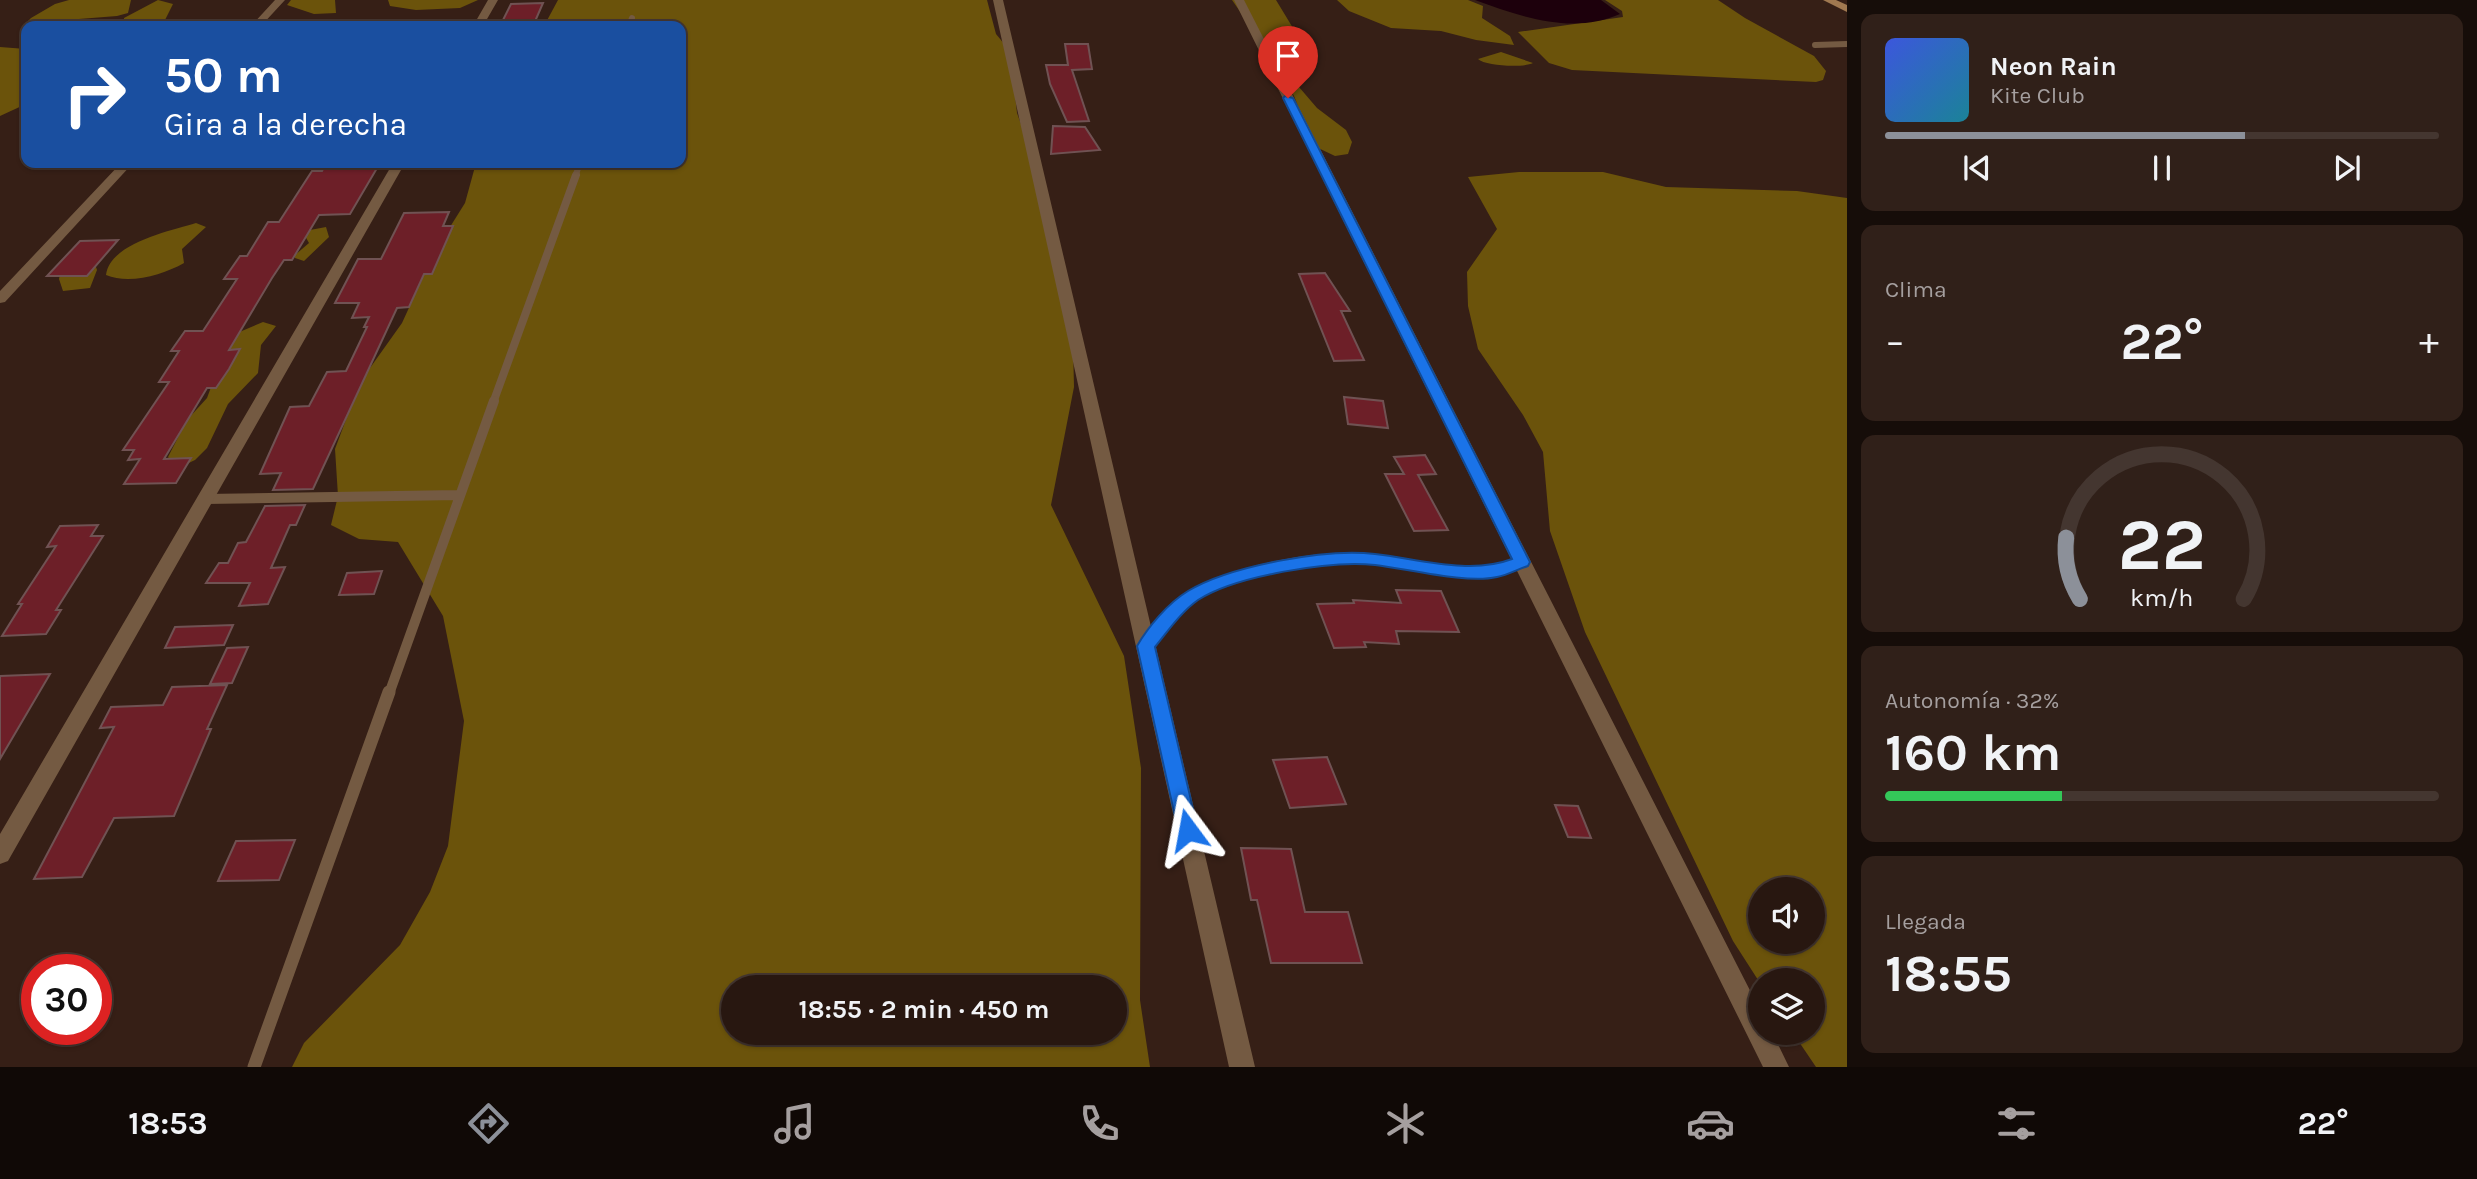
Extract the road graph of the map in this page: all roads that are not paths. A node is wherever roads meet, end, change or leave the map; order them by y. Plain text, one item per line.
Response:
1 (280, 0) edge
2 (493, 0) edge
3 (998, 0) edge
4 (1239, 0) edge
5 (1828, 0) edge
6 (1847, 9) edge
7 (632, 18) dead end
8 (261, 21) edge
9 (481, 21) edge
10 (631, 21) edge
11 (1847, 44) edge
12 (1815, 45) dead end
13 (123, 168) edge
14 (396, 168) edge
15 (578, 168) edge
16 (0, 299) edge
17 (459, 495) junction
18 (205, 499) junction
19 (1522, 562) junction
20 (1146, 646) junction
21 (0, 855) edge
22 (254, 1067) edge
23 (1242, 1067) edge
24 (1776, 1067) edge

1 - 8 street
2 - 9 street
3 - 20 street
4 - 19 street
5 - 6 main road
7 - 10 lane
11 - 12 lane
13 - 16 street
14 - 18 street
15 - 17 lane
17 - 18 lane
17 - 22 lane
18 - 21 street
19 - 20 lane
19 - 24 street
20 - 23 street

